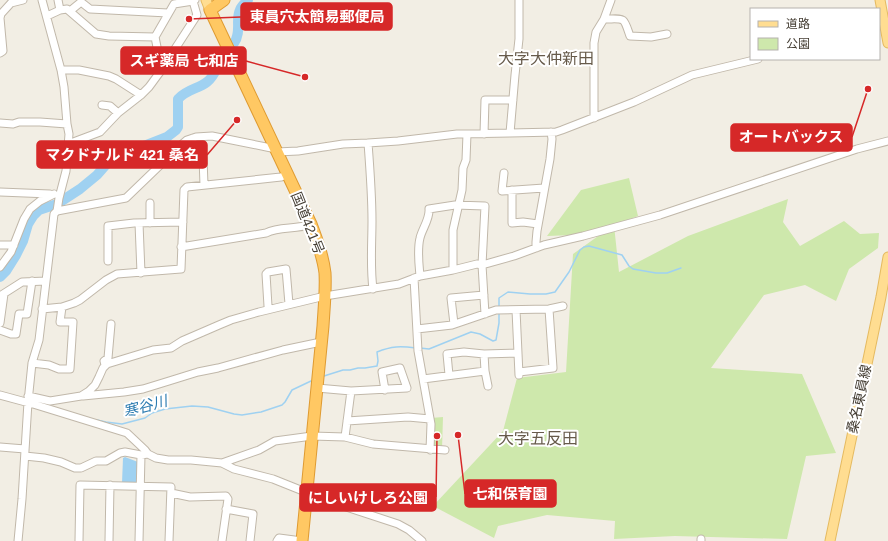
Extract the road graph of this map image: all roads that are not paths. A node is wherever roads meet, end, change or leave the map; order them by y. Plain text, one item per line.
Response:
1 (23, 0) edge
2 (42, 0) edge
3 (58, 0) edge
4 (224, 0) edge
5 (519, 0) edge
6 (610, 0) edge
7 (880, 0) edge
8 (194, 1) edge
9 (208, 5) edge
10 (60, 10) junction
11 (70, 11) junction
12 (168, 13) junction
13 (47, 16) junction
14 (604, 19) junction
15 (884, 21) edge
16 (667, 34) dead end
17 (155, 37) junction
18 (888, 42) edge
19 (158, 52) dead end
20 (0, 53) edge
21 (754, 60) edge
22 (61, 70) junction
23 (141, 95) junction
24 (513, 100) junction
25 (102, 104) dead end
26 (118, 113) junction
27 (594, 118) junction
28 (0, 123) edge
29 (67, 124) junction
30 (551, 132) junction
31 (510, 133) junction
32 (467, 134) junction
33 (484, 134) junction
34 (193, 138) junction
35 (888, 142) edge
36 (368, 143) junction
37 (68, 144) junction
38 (277, 151) junction
39 (504, 173) dead end
40 (288, 174) junction
41 (204, 186) junction
42 (544, 188) junction
43 (512, 190) junction
44 (0, 192) edge
45 (58, 195) junction
46 (150, 203) dead end
47 (459, 205) junction
48 (57, 210) junction
49 (183, 222) junction
50 (139, 223) junction
51 (150, 223) junction
52 (311, 224) junction
53 (538, 224) junction
54 (0, 245) edge
55 (14, 245) junction
56 (181, 247) junction
57 (536, 248) junction
58 (888, 257) edge
59 (108, 261) dead end
60 (482, 265) junction
61 (0, 266) edge
62 (453, 270) junction
63 (141, 273) junction
64 (417, 277) junction
65 (46, 281) junction
66 (32, 282) junction
67 (372, 289) junction
68 (2, 295) edge
69 (484, 295) junction
70 (325, 296) junction
71 (289, 304) junction
72 (62, 306) junction
73 (563, 306) dead end
74 (42, 309) junction
75 (270, 309) junction
76 (549, 309) junction
77 (516, 310) junction
78 (485, 314) junction
79 (0, 322) edge
80 (111, 324) dead end
81 (454, 324) junction
82 (417, 329) junction
83 (0, 330) edge
84 (322, 342) junction
85 (518, 353) junction
86 (484, 354) junction
87 (32, 363) junction
88 (105, 366) junction
89 (485, 371) junction
90 (449, 375) junction
91 (423, 379) junction
92 (488, 386) dead end
93 (317, 388) junction
94 (385, 390) dead end
95 (351, 391) junction
96 (0, 395) edge
97 (81, 396) junction
98 (28, 398) junction
99 (430, 419) junction
100 (348, 421) junction
101 (312, 436) junction
102 (345, 437) junction
103 (0, 447) edge
104 (25, 448) junction
105 (430, 450) junction
106 (445, 450) dead end
107 (144, 454) junction
108 (25, 456) junction
109 (222, 463) junction
110 (110, 485) junction
111 (140, 486) junction
112 (171, 493) junction
113 (306, 493) junction
114 (226, 509) junction
115 (18, 541) edge
116 (79, 541) edge
117 (109, 541) edge
118 (139, 541) edge
119 (170, 541) edge
120 (222, 541) edge
121 (250, 541) edge
122 (277, 541) edge
123 (302, 541) edge
124 (422, 541) edge
125 (830, 541) edge

1 - 20 street
2 - 13 street
3 - 10 street
4 - 9 highway, 国道421号
5 - 24 street
6 - 14 street
7 - 15 main road
8 - 12 street
8 - 23 street
9 - 38 highway, 国道421号
10 - 11 street
10 - 13 street
11 - 12 street
11 - 17 street
12 - 17 street
13 - 22 street
14 - 16 street
14 - 27 street
15 - 18 main road
17 - 19 street
21 - 27 street
22 - 23 street
22 - 29 street
23 - 26 street
24 - 31 street
24 - 33 street
25 - 26 street
26 - 37 street
27 - 30 street
28 - 29 street
29 - 37 street
30 - 31 street
30 - 42 street
31 - 33 street
32 - 33 street
32 - 36 street
32 - 47 street
34 - 38 street
34 - 41 street
34 - 48 street
35 - 57 street
36 - 38 street
36 - 67 street
37 - 45 street
38 - 40 highway, 国道421号
39 - 43 street
40 - 41 street
40 - 52 highway, 国道421号
41 - 49 street
42 - 43 street
42 - 53 street
43 - 53 street
44 - 45 street
45 - 48 street
45 - 55 street
46 - 51 street
47 - 60 street
47 - 62 street
47 - 64 street
48 - 65 street
49 - 51 street
49 - 56 street
50 - 51 street
50 - 59 street
50 - 63 street
52 - 56 street
52 - 70 highway, 国道421号
53 - 57 street
54 - 55 street
55 - 61 street
56 - 63 street
57 - 60 street
58 - 125 main road, 桑名東員線
60 - 62 street
60 - 69 street
62 - 64 street
63 - 72 street
64 - 67 street
64 - 82 street
65 - 66 street
65 - 74 street
66 - 68 street
66 - 83 street
67 - 70 street
68 - 79 street
69 - 78 street
69 - 81 street
70 - 71 street
70 - 84 highway, 国道421号
71 - 75 street
71 - 75 street
72 - 74 street
72 - 87 street
73 - 76 street
74 - 87 street
75 - 88 street
76 - 77 street
76 - 85 street
77 - 78 street
77 - 85 street
78 - 81 street
80 - 88 street
81 - 82 street
82 - 91 street
84 - 93 highway, 国道421号
84 - 97 street
85 - 86 street
86 - 89 street
86 - 90 street
87 - 98 street
88 - 97 street
89 - 90 street
89 - 92 street
90 - 91 street
91 - 99 street
93 - 95 street
93 - 101 highway, 国道421号
94 - 95 street
95 - 100 street
96 - 98 street
97 - 98 street
98 - 104 street
98 - 107 street
99 - 100 street
99 - 105 street
100 - 102 street
101 - 102 street
101 - 109 street
101 - 113 highway, 国道421号
102 - 105 street
103 - 104 street
104 - 108 street
105 - 106 street
107 - 108 street
107 - 109 street
107 - 111 street
108 - 115 street
109 - 113 street
110 - 111 street
110 - 116 street
110 - 117 street
111 - 112 street
111 - 118 street
112 - 114 street
112 - 119 street
113 - 123 highway, 国道421号
113 - 124 street
114 - 120 street
114 - 121 street
122 - 123 street

